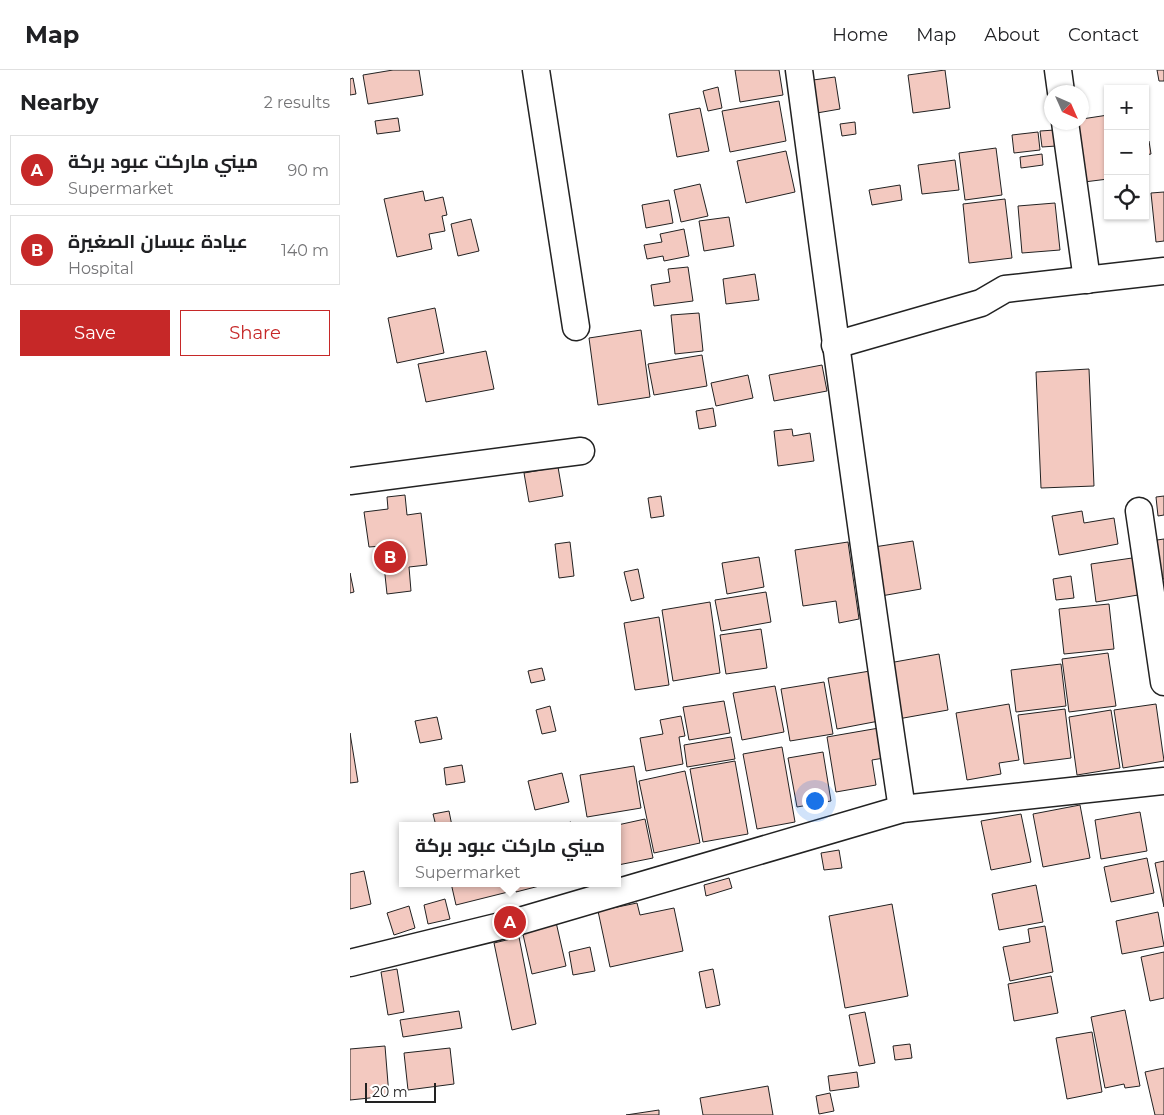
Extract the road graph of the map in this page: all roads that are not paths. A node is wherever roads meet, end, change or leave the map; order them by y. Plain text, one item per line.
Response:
1 (536, 70) edge
2 (799, 70) edge
3 (1058, 70) edge
4 (1060, 85) edge
5 (1066, 130) edge
6 (1164, 271) edge
7 (1087, 280) junction
8 (576, 327) dead end
9 (835, 344) junction
10 (581, 451) dead end
11 (350, 481) edge
12 (1139, 511) dead end
13 (1164, 682) edge
14 (1164, 781) edge
15 (902, 810) junction
16 (350, 963) edge

1 - 8 street
2 - 9 street
3 - 4 street
5 - 7 street
6 - 7 street
7 - 9 street
9 - 15 street
10 - 11 street
12 - 13 street
14 - 15 street
15 - 16 street

